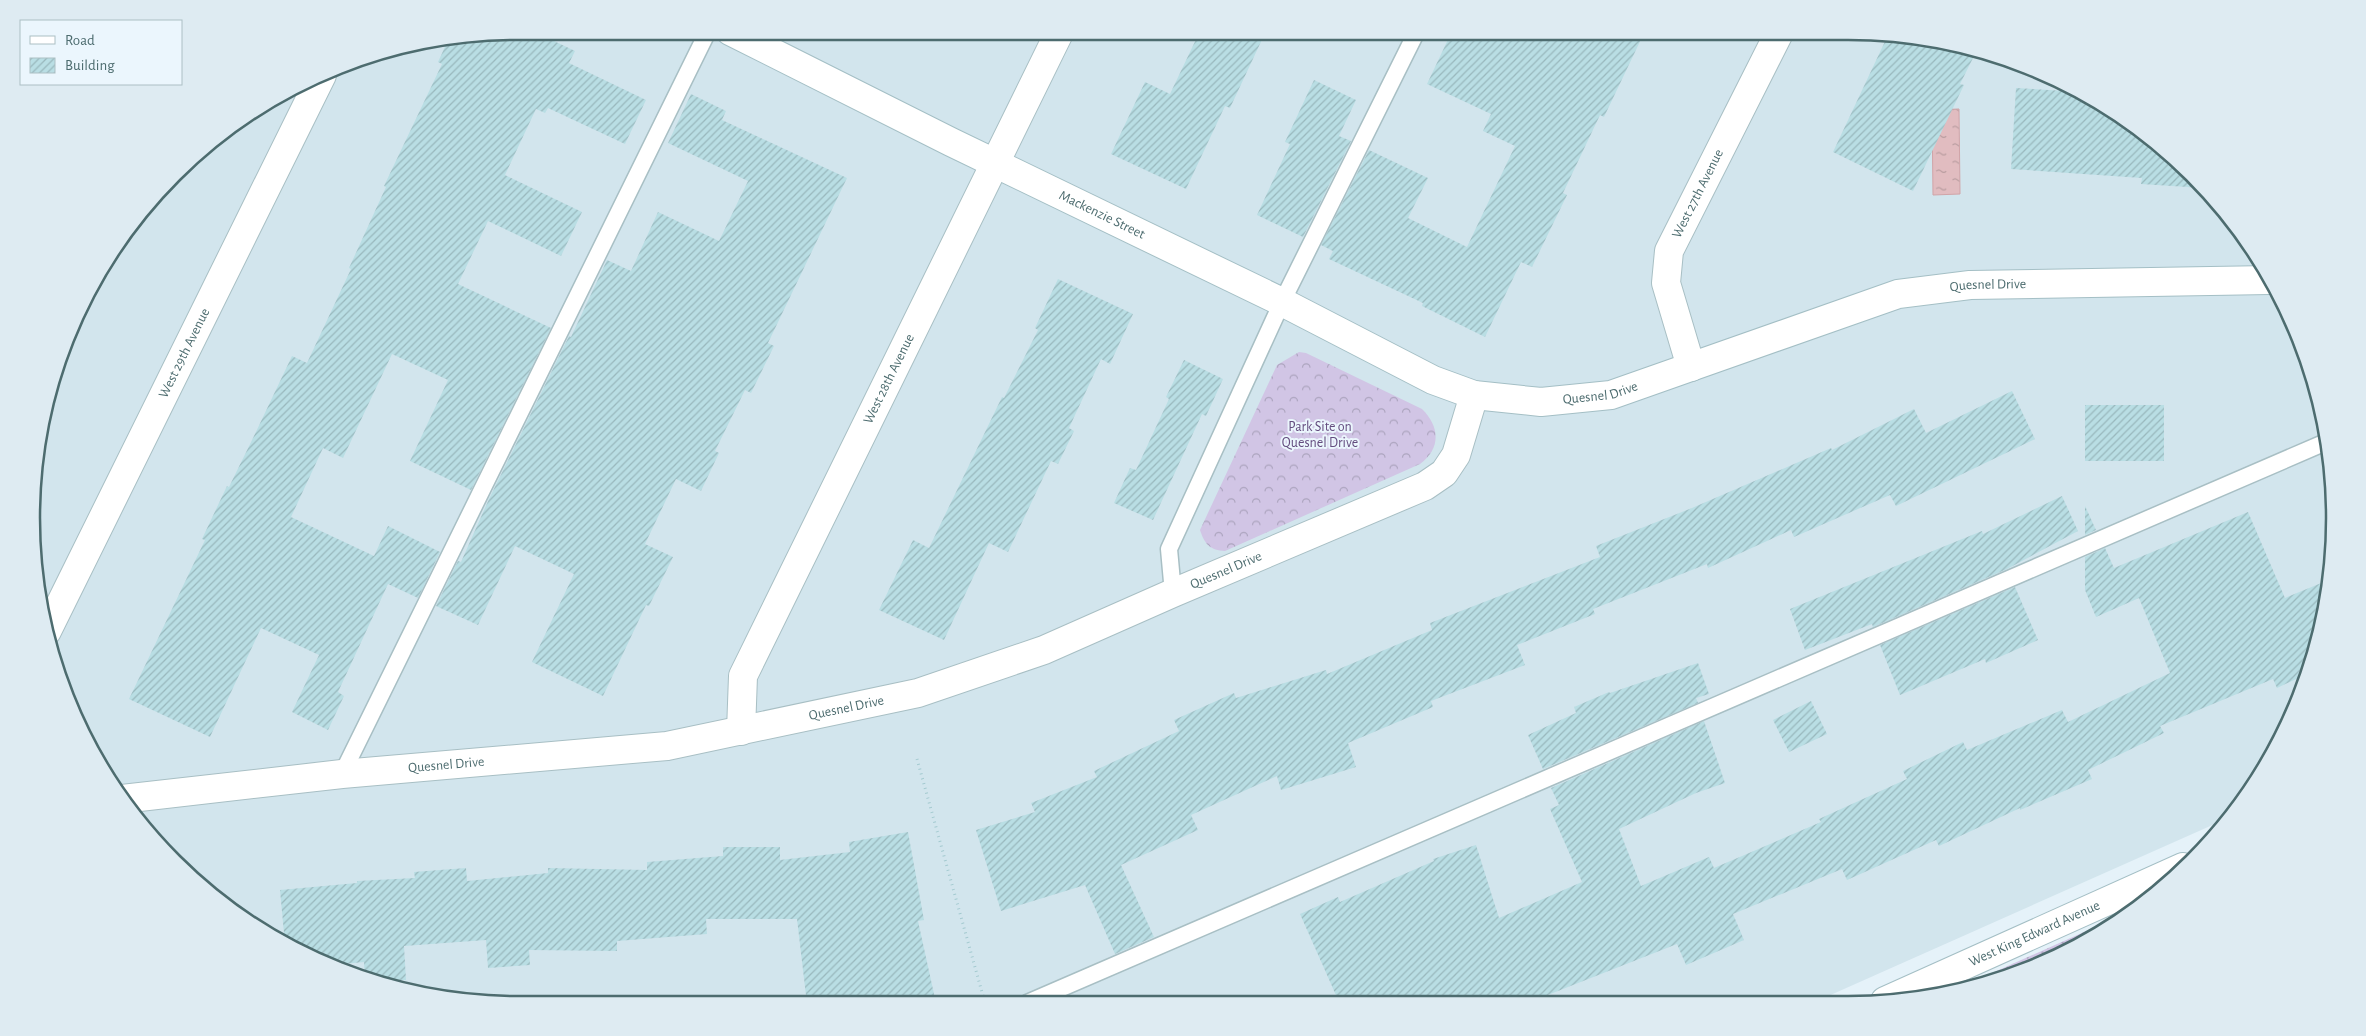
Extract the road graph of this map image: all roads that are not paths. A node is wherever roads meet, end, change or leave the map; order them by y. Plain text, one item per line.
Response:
1 (704, 40) edge
2 (748, 40) edge
3 (1056, 40) edge
4 (1413, 40) edge
5 (1775, 40) edge
6 (317, 84) edge
7 (995, 163) junction
8 (2263, 280) edge
9 (1282, 302) junction
10 (1691, 366) junction
11 (1474, 396) junction
12 (2320, 445) edge
13 (1173, 593) junction
14 (51, 622) edge
15 (741, 731) junction
16 (342, 774) junction
17 (131, 798) edge
18 (2165, 875) edge
19 (1902, 993) edge
20 (1043, 996) edge

1 - 16 lane
2 - 7 street, Mackenzie Street
3 - 7 street, West 28th Avenue
4 - 9 lane
5 - 10 street, West 27th Avenue
6 - 14 street, West 29th Avenue
7 - 9 street, Mackenzie Street
7 - 15 street, West 28th Avenue
8 - 10 street, Quesnel Drive
9 - 11 street, Mackenzie Street
9 - 13 lane
10 - 11 street, Quesnel Drive
11 - 13 street, Quesnel Drive
12 - 20 lane
13 - 15 street, Quesnel Drive
15 - 16 street, Quesnel Drive
16 - 17 street, Quesnel Drive
18 - 19 street, West King Edward Avenue

